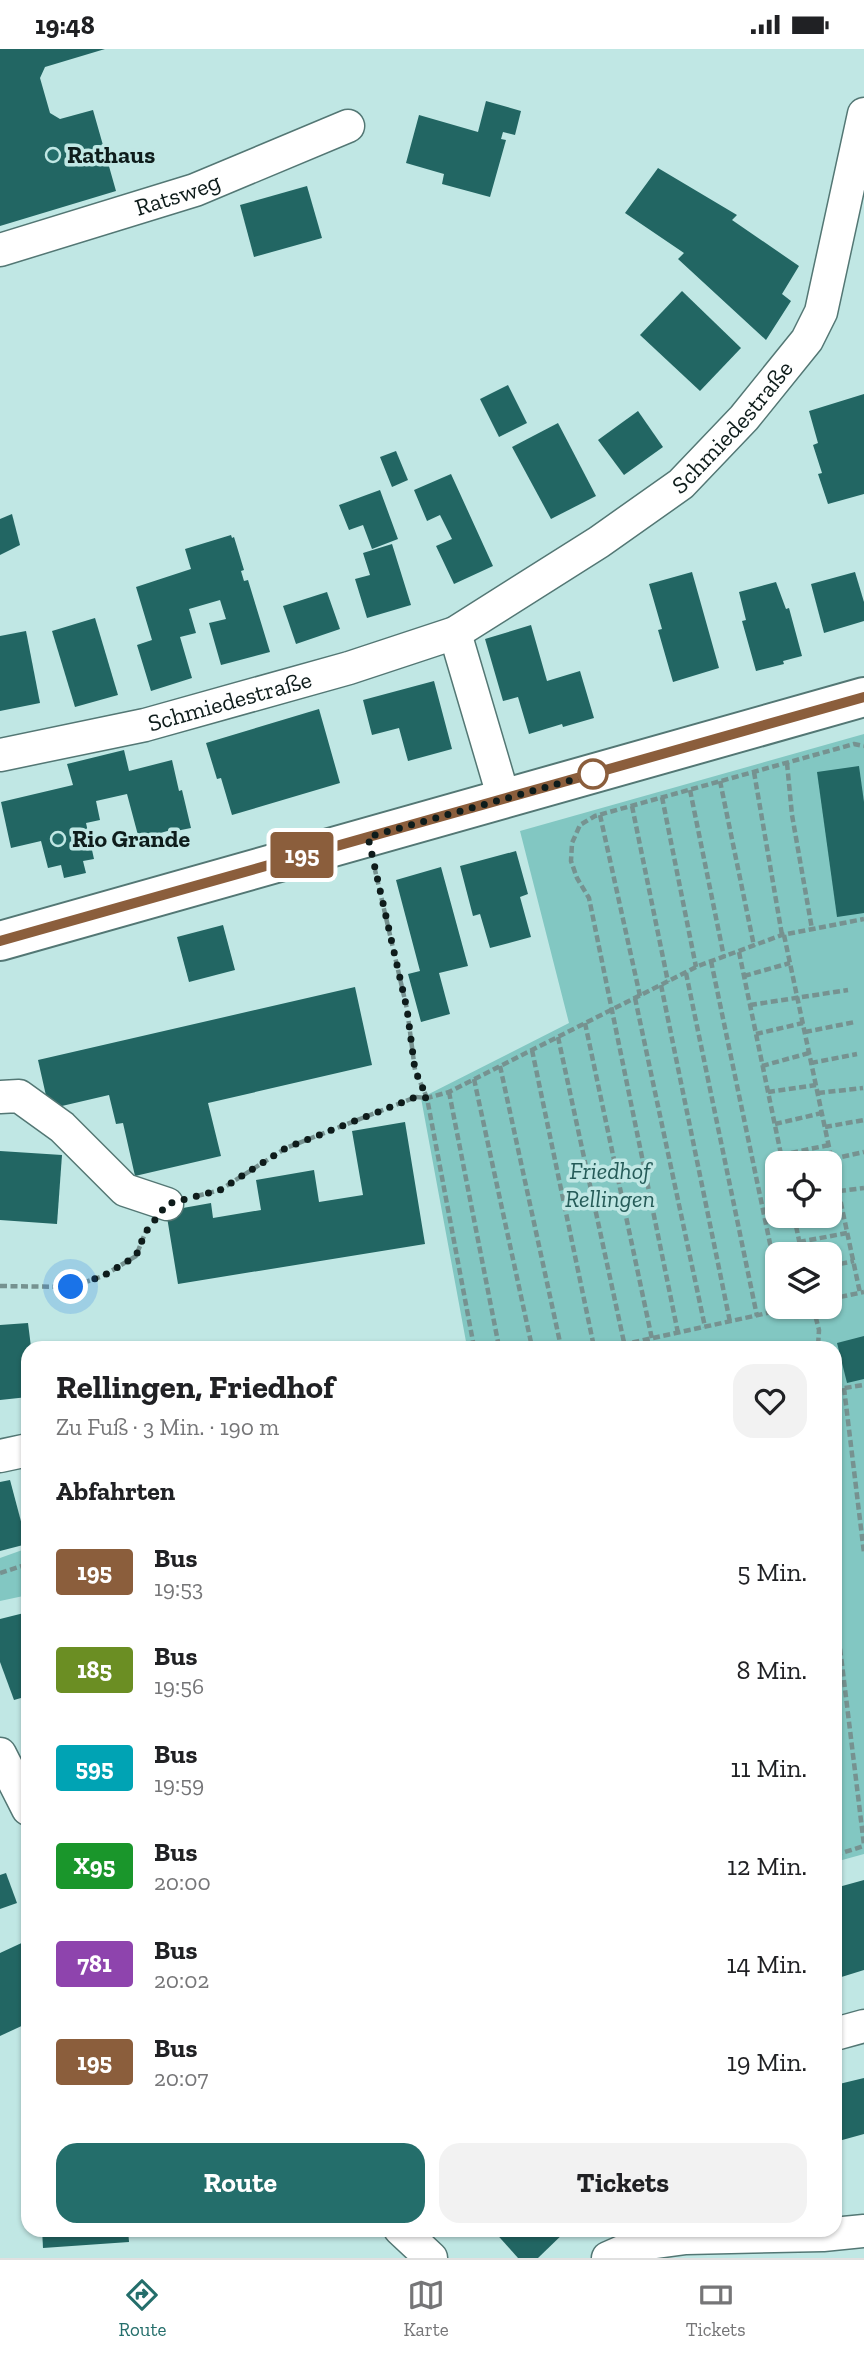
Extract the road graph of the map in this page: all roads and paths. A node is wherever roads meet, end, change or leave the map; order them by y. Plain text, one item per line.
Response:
1 (864, 114) edge
2 (348, 126) dead end
3 (856, 192) edge
4 (0, 250) edge
5 (455, 633) junction
6 (864, 698) edge
7 (864, 746) edge
8 (0, 755) edge
9 (787, 763) junction
10 (754, 772) junction
11 (720, 781) junction
12 (690, 790) junction
13 (662, 797) junction
14 (504, 799) junction
15 (632, 806) junction
16 (600, 815) junction
17 (368, 837) junction
18 (864, 919) edge
19 (812, 929) junction
20 (783, 935) junction
21 (0, 941) edge
22 (754, 946) junction
23 (739, 951) junction
24 (724, 957) junction
25 (711, 961) junction
26 (790, 963) junction
27 (696, 967) junction
28 (686, 972) junction
29 (743, 976) junction
30 (668, 982) junction
31 (661, 985) junction
32 (848, 990) dead end
33 (637, 997) junction
34 (798, 999) junction
35 (750, 1005) junction
36 (612, 1010) junction
37 (855, 1022) dead end
38 (585, 1023) junction
39 (803, 1023) junction
40 (805, 1032) junction
41 (756, 1035) junction
42 (558, 1037) junction
43 (531, 1050) junction
44 (809, 1053) junction
45 (857, 1054) dead end
46 (811, 1063) junction
47 (500, 1066) junction
48 (762, 1066) junction
49 (474, 1079) junction
50 (816, 1085) junction
51 (863, 1088) edge
52 (449, 1092) junction
53 (768, 1092) junction
54 (818, 1093) junction
55 (0, 1097) edge
56 (427, 1098) junction
57 (822, 1113) junction
58 (864, 1120) edge
59 (775, 1125) junction
60 (825, 1127) junction
61 (829, 1146) junction
62 (780, 1151) edge
63 (802, 1151) edge
64 (830, 1151) edge
65 (864, 1151) edge
66 (842, 1156) edge
67 (864, 1188) edge
68 (842, 1191) edge
69 (167, 1204) junction
70 (842, 1205) edge
71 (848, 1233) junction
72 (770, 1242) edge
73 (804, 1242) edge
74 (854, 1261) junction
75 (842, 1264) edge
76 (0, 1286) edge
77 (862, 1292) edge
78 (842, 1296) edge
79 (765, 1314) edge
80 (757, 1316) junction
81 (816, 1319) edge
82 (730, 1322) junction
83 (705, 1327) junction
84 (678, 1333) junction
85 (652, 1339) junction
86 (473, 1341) edge
87 (498, 1341) edge
88 (531, 1341) edge
89 (560, 1341) edge
90 (593, 1341) edge
91 (623, 1341) edge
92 (644, 1341) edge
93 (818, 1341) edge
94 (864, 1385) edge
95 (844, 1388) joint
96 (21, 1452) edge
97 (0, 1456) edge
98 (864, 1553) edge
99 (21, 1566) edge
100 (0, 1573) edge
101 (842, 1665) edge
102 (0, 1754) edge
103 (21, 1795) edge
104 (864, 1846) edge
105 (842, 1853) edge
106 (864, 2026) edge
107 (842, 2032) edge
108 (864, 2231) edge
109 (842, 2232) edge
110 (409, 2237) edge
111 (709, 2237) edge
112 (431, 2258) edge
113 (608, 2258) edge

1 - 3 street, Schmiedestraße
2 - 4 street, Ratsweg
3 - 5 street, Schmiedestraße
5 - 8 street, Schmiedestraße
5 - 14 street
6 - 14 main road
7 - 9 path
9 - 10 path
9 - 19 path
10 - 11 path
10 - 20 path
11 - 12 path
11 - 22 path
12 - 13 path
12 - 24 path
13 - 15 path
13 - 27 path
14 - 17 main road
15 - 16 path
15 - 30 path
16 - 33 path
16 - 36 path
17 - 21 main road
17 - 56 path
18 - 19 path
19 - 20 path
20 - 22 path
20 - 26 path
22 - 23 path
23 - 24 path
23 - 29 path
24 - 25 path
25 - 27 path
25 - 72 path
26 - 29 path
26 - 34 path
27 - 28 path
28 - 30 path
28 - 80 path
29 - 35 path
30 - 31 path
31 - 33 path
31 - 82 path
32 - 34 path
33 - 36 path
33 - 83 path
34 - 35 path
34 - 39 path
35 - 41 path
36 - 38 path
36 - 84 path
37 - 40 path
38 - 42 path
38 - 85 path
39 - 40 path
39 - 41 path
40 - 44 path
41 - 48 path
42 - 43 path
42 - 91 path
43 - 47 path
43 - 90 path
44 - 46 path
44 - 48 path
45 - 46 path
46 - 50 path
47 - 49 path
47 - 89 path
48 - 53 path
49 - 52 path
49 - 88 path
50 - 53 path
50 - 54 path
51 - 54 path
52 - 56 path
52 - 87 path
53 - 59 path
54 - 57 path
55 - 69 street
56 - 69 path
56 - 86 path
57 - 59 path
57 - 60 path
58 - 60 path
59 - 62 path
60 - 61 path
61 - 63 path
61 - 64 path
65 - 66 path
67 - 68 path
69 - 76 path
70 - 71 path
71 - 73 path
71 - 74 path
74 - 75 path
74 - 77 path
77 - 78 path
79 - 80 path
80 - 82 path
81 - 93 path
82 - 83 path
83 - 84 path
84 - 85 path
85 - 92 path
94 - 95 path
95 - 98 path
96 - 97 street
99 - 100 path
101 - 104 path
102 - 103 street
104 - 105 path
106 - 107 street
108 - 109 street
110 - 112 street
111 - 113 street

